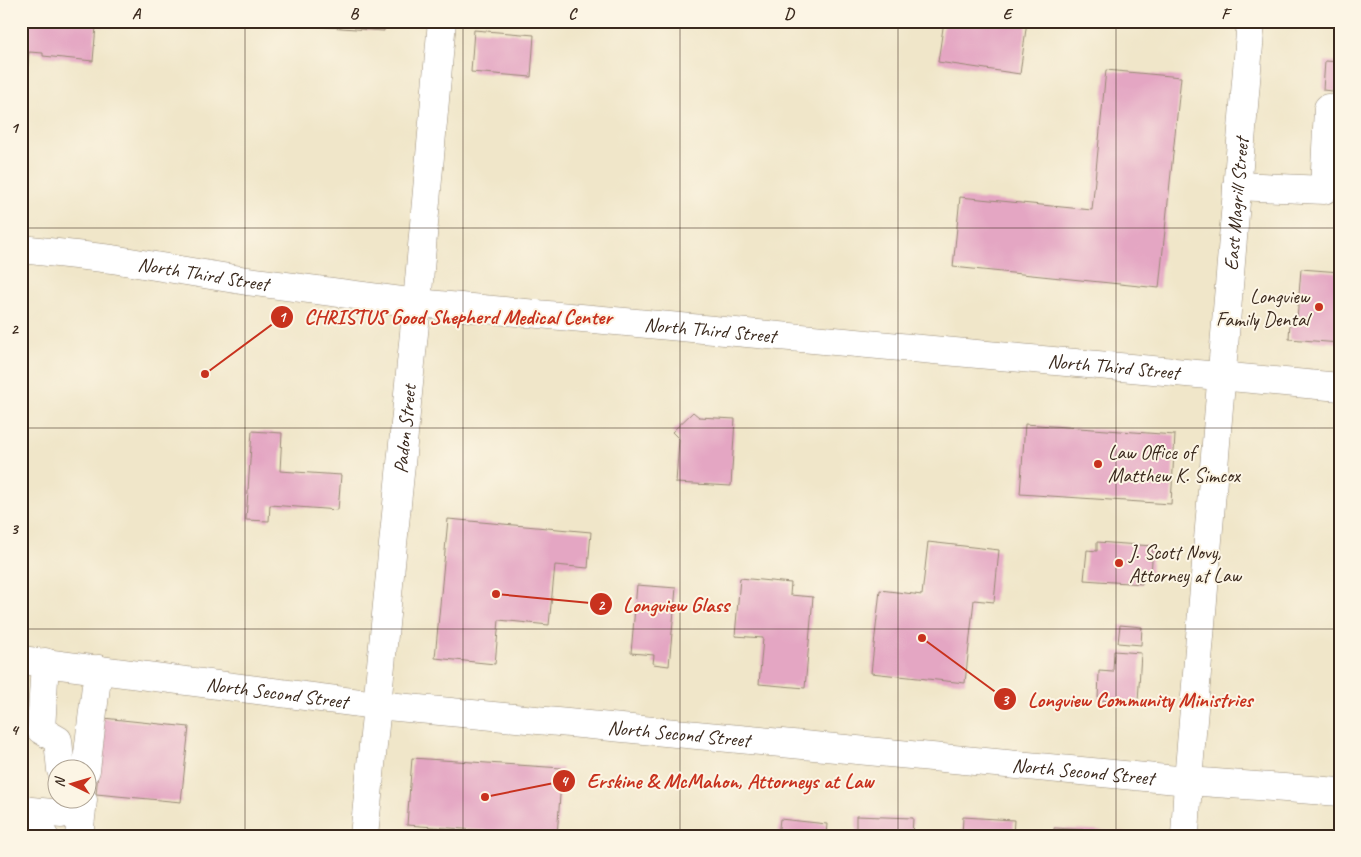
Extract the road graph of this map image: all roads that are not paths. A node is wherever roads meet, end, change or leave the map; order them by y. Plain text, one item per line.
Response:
1 (442, 21) edge
2 (1251, 21) edge
3 (1328, 108) dead end
4 (1238, 186) junction
5 (21, 249) edge
6 (417, 303) junction
7 (1222, 377) junction
8 (1340, 387) edge
9 (33, 661) edge
10 (98, 668) junction
11 (376, 705) junction
12 (31, 729) edge
13 (59, 760) edge
14 (87, 760) edge
15 (1188, 781) junction
16 (1340, 792) edge
17 (21, 810) edge
18 (67, 812) edge
19 (21, 822) edge
20 (44, 836) edge
21 (79, 836) edge
22 (364, 836) edge
23 (1185, 836) edge

1 - 6 street, Padon Street
2 - 4 street, East Magrill Street
3 - 4 street
4 - 7 street, East Magrill Street
5 - 6 street, North Third Street
6 - 7 street, North Third Street
6 - 11 street, Padon Street
7 - 8 street, North Third Street
7 - 15 street, East Magrill Street
9 - 10 street, North Second Street
9 - 12 street
10 - 11 street, North Second Street
10 - 14 street
11 - 15 street, North Second Street
11 - 22 street, Padon Street
12 - 13 street
15 - 16 street, North Second Street
15 - 23 street, East Magrill Street
17 - 18 street
18 - 21 street
19 - 20 street

